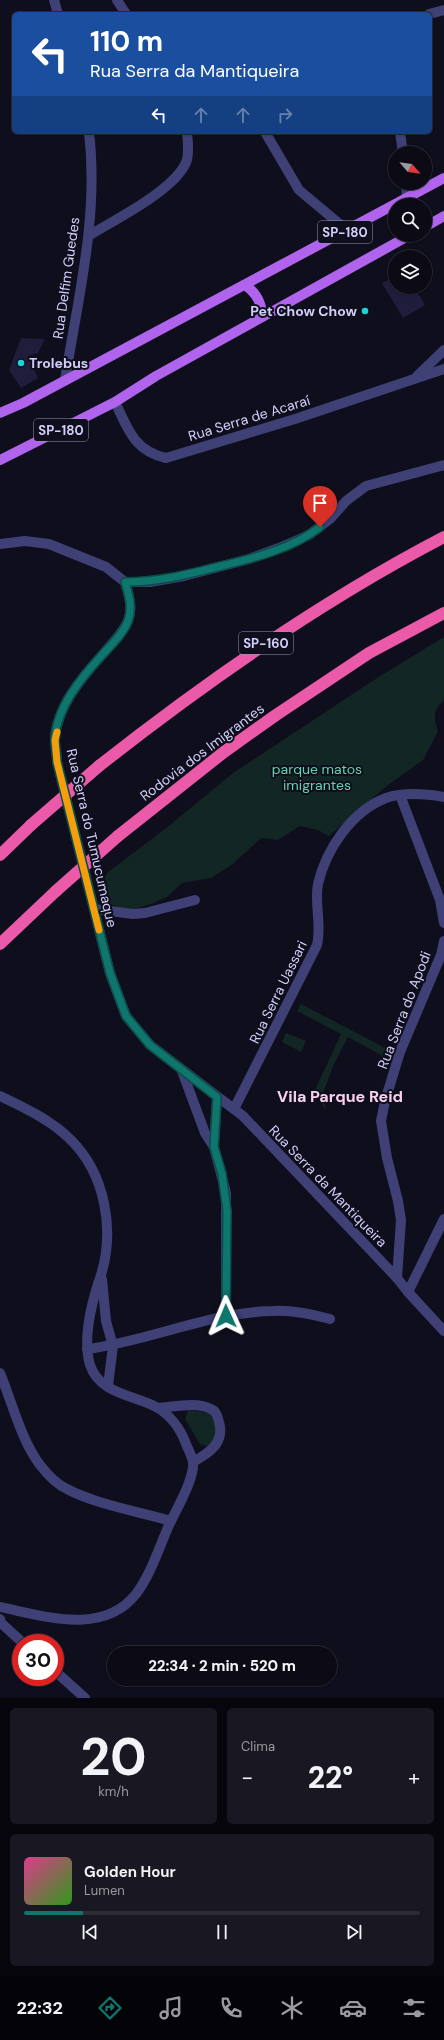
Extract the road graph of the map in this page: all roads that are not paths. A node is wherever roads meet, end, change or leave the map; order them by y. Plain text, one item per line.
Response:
1 (54, 0) edge
2 (117, 0) edge
3 (444, 10) edge
4 (57, 12) edge
5 (125, 12) edge
6 (432, 13) edge
7 (89, 134) edge
8 (187, 134) edge
9 (266, 134) edge
10 (400, 134) edge
11 (401, 146) edge
12 (444, 178) edge
13 (406, 190) edge
14 (407, 198) joint
15 (388, 209) edge
16 (444, 216) edge
17 (432, 223) edge
18 (348, 231) junction
19 (90, 235) junction
20 (397, 242) edge
21 (246, 285) junction
22 (262, 317) junction
23 (444, 350) edge
24 (444, 369) edge
25 (415, 378) junction
26 (65, 380) junction
27 (115, 402) junction
28 (0, 413) edge
29 (0, 460) edge
30 (444, 465) edge
31 (444, 537) edge
32 (1, 544) edge
33 (125, 582) junction
34 (444, 613) edge
35 (400, 795) junction
36 (444, 797) edge
37 (0, 854) edge
38 (195, 900) dead end
39 (94, 909) junction
40 (444, 923) edge
41 (444, 941) edge
42 (0, 944) edge
43 (182, 1072) junction
44 (0, 1096) edge
45 (217, 1097) junction
46 (234, 1109) junction
47 (214, 1147) junction
48 (444, 1219) edge
49 (101, 1273) junction
50 (397, 1278) junction
51 (408, 1292) junction
52 (226, 1316) junction
53 (330, 1319) dead end
54 (444, 1331) edge
55 (113, 1346) junction
56 (87, 1349) junction
57 (0, 1373) edge
58 (108, 1386) junction
59 (158, 1408) junction
60 (193, 1462) junction
61 (171, 1521) junction
62 (0, 1607) edge
63 (0, 1619) edge
64 (13, 1634) edge
65 (64, 1679) edge
66 (85, 1698) edge

1 - 4 street
2 - 5 street
3 - 6 street
7 - 19 street, Rua Delfim Guedes
8 - 19 street
9 - 18 street
10 - 11 street
12 - 14 main road, SP-180
13 - 14 street
15 - 18 main road, SP-180
16 - 17 main road
18 - 21 main road, SP-180
19 - 26 street, Rua Delfim Guedes
20 - 22 main road, SP-180
21 - 22 main road
21 - 26 main road, SP-180
22 - 27 main road, SP-180
23 - 25 street, Rua Serra de Acaraí
24 - 25 street, Rua Serra de Acaraí
25 - 27 street, Rua Serra de Acaraí
26 - 28 main road, SP-180
27 - 29 main road, SP-180
30 - 33 street
31 - 37 highway, SP-160, bridge
32 - 33 street
33 - 39 street, Rua Serra do Tumucumaque
34 - 42 highway, Rodovia dos Imigrantes, bridge
35 - 36 street, Rua Serra Uassari
35 - 40 street
35 - 46 street, Rua Serra Uassari
38 - 39 street
39 - 43 street, Rua Serra do Tumucumaque
41 - 50 street, Rua Serra do Apodi
43 - 45 street, Rua Serra da Mantiqueira
43 - 47 street
44 - 49 street
45 - 46 street, Rua Serra da Mantiqueira
45 - 47 street
46 - 50 street, Rua Serra da Mantiqueira
47 - 52 street
48 - 51 street
49 - 55 street
49 - 56 street
50 - 51 street, Rua Serra da Mantiqueira
51 - 54 street, Rua Serra da Mantiqueira
52 - 53 street
52 - 55 street
55 - 56 street
55 - 58 street
56 - 58 street
57 - 61 street
58 - 59 street
59 - 60 street
59 - 60 street
60 - 61 street
61 - 62 street
63 - 64 street
65 - 66 street

